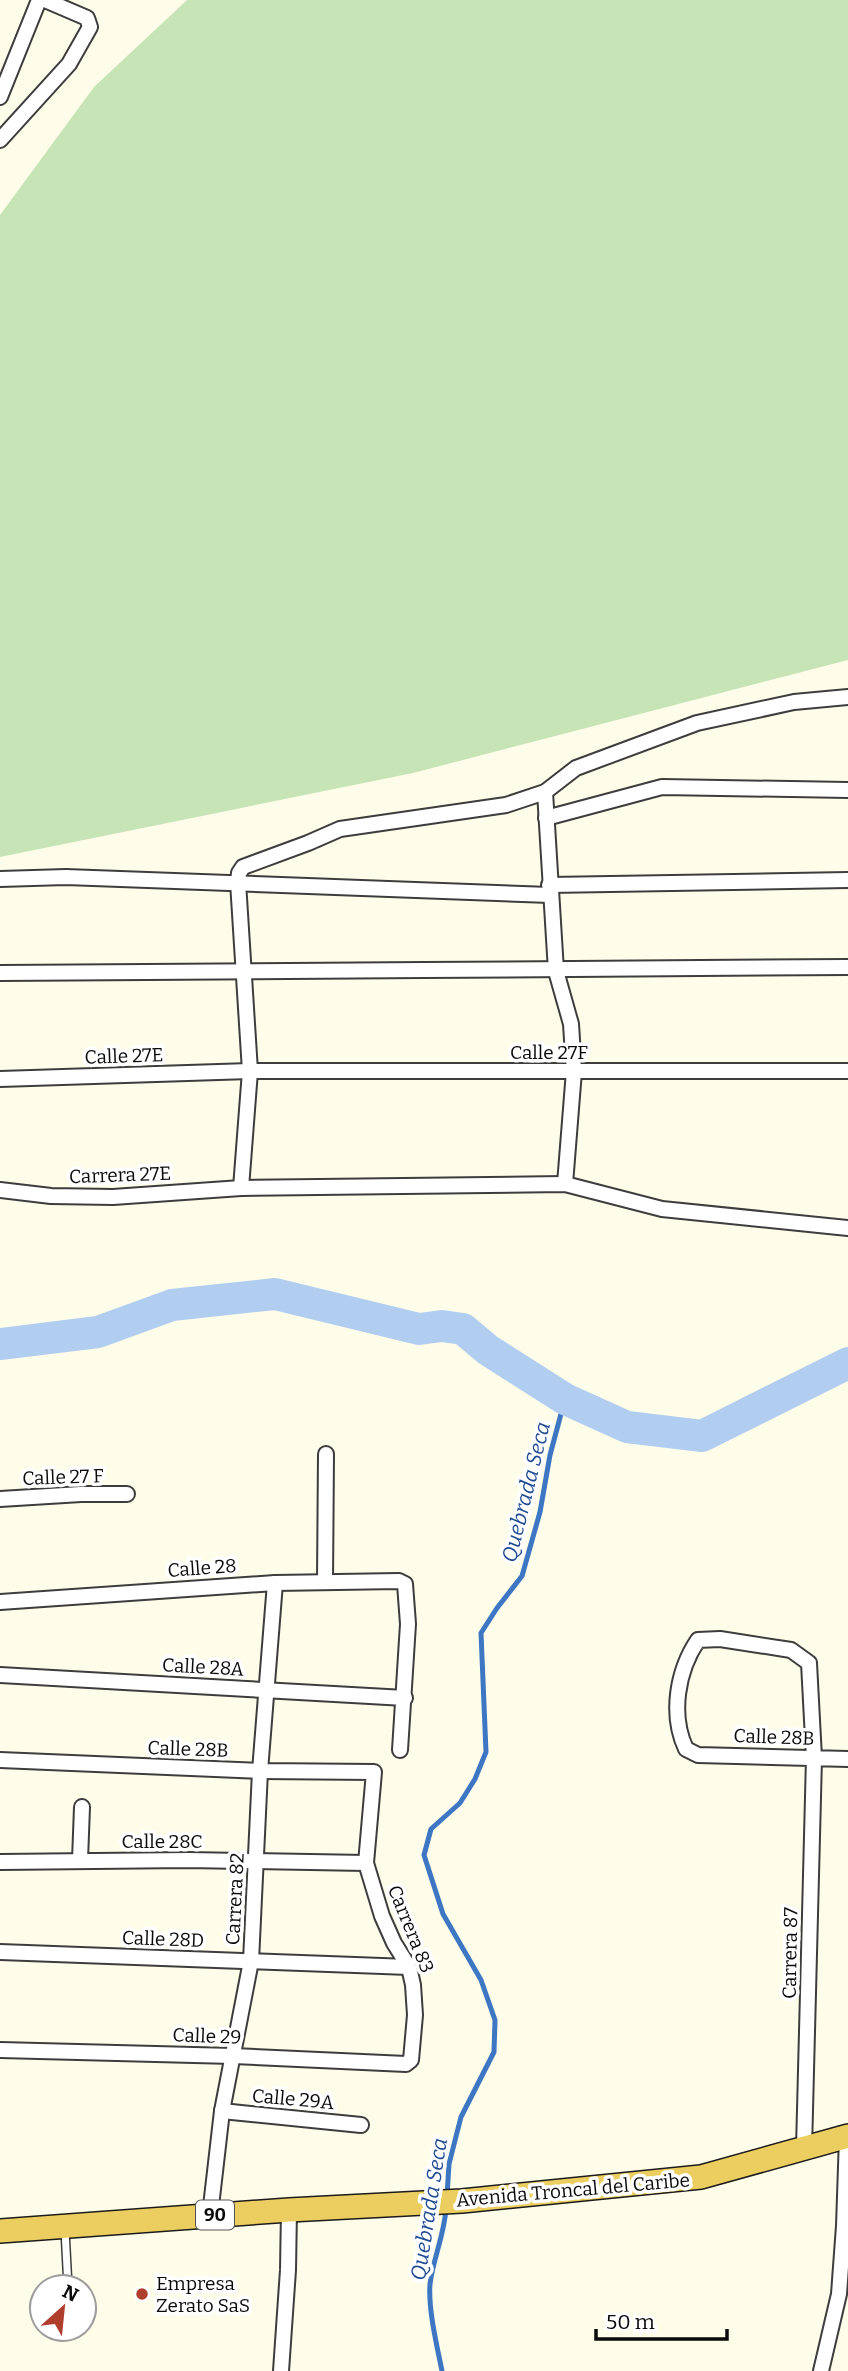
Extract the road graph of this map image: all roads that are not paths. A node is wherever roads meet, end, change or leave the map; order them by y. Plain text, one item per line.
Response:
1 (39, 0) edge
2 (45, 0) edge
3 (0, 94) edge
4 (0, 140) edge
5 (848, 697) edge
6 (848, 790) edge
7 (545, 792) junction
8 (546, 818) junction
9 (0, 879) edge
10 (848, 880) edge
11 (238, 882) junction
12 (550, 890) junction
13 (848, 967) edge
14 (243, 970) junction
15 (556, 971) junction
16 (0, 973) edge
17 (250, 1071) junction
18 (574, 1071) junction
19 (848, 1071) edge
20 (0, 1079) edge
21 (565, 1184) junction
22 (241, 1188) junction
23 (0, 1191) edge
24 (848, 1228) edge
25 (326, 1454) dead end
26 (127, 1494) dead end
27 (0, 1499) edge
28 (325, 1582) junction
29 (275, 1583) junction
30 (0, 1602) edge
31 (0, 1675) edge
32 (266, 1690) junction
33 (405, 1698) junction
34 (400, 1749) dead end
35 (814, 1758) junction
36 (848, 1759) edge
37 (0, 1760) edge
38 (260, 1771) junction
39 (374, 1772) joint
40 (82, 1807) dead end
41 (80, 1860) junction
42 (256, 1861) junction
43 (0, 1862) edge
44 (366, 1863) junction
45 (0, 1952) edge
46 (251, 1961) junction
47 (409, 1967) junction
48 (0, 2050) edge
49 (233, 2056) junction
50 (411, 2060) joint
51 (222, 2111) junction
52 (361, 2125) dead end
53 (847, 2137) edge
54 (804, 2149) junction
55 (289, 2210) junction
56 (211, 2215) junction
57 (65, 2226) junction
58 (0, 2231) edge
59 (67, 2273) edge
60 (844, 2294) edge
61 (281, 2371) edge
62 (821, 2371) edge

1 - 3 street
2 - 4 street
5 - 7 street
6 - 8 street
7 - 8 street
7 - 11 street
8 - 12 street
9 - 11 street
10 - 12 street
11 - 12 street
11 - 14 street
12 - 15 street
13 - 15 street
14 - 15 street
14 - 16 street
14 - 17 street
15 - 18 street
17 - 18 street, Calle 27F
17 - 20 street, Calle 27E
17 - 22 street
18 - 19 street, Calle 27F
18 - 21 street
21 - 22 street
21 - 24 street
22 - 23 street, Carrera 27E
25 - 28 street
26 - 27 street, Calle 27 F
28 - 29 street, Calle 28
28 - 33 street, Calle 28
29 - 30 street, Calle 28
29 - 32 street, Carrera 82
31 - 32 street, Calle 28A
32 - 33 street, Calle 28A
32 - 38 street, Carrera 82
33 - 34 street
35 - 35 street, Calle 28B
35 - 36 street, Calle 28B
35 - 54 street, Carrera 87
37 - 38 street, Calle 28B
38 - 39 street, Calle 28B
38 - 42 street, Carrera 82
39 - 44 street, Carrera 83
40 - 41 street
41 - 42 street, Calle 28C
41 - 43 street, Calle 28C
42 - 44 street, Calle 28C
42 - 46 street, Carrera 82
44 - 47 street, Carrera 83
45 - 46 street, Calle 28D
46 - 47 street, Calle 28D
46 - 49 street, Carrera 82
47 - 50 street, Carrera 83
48 - 49 street, Calle 29
49 - 50 street, Calle 29
49 - 51 street, Carrera 82
51 - 52 street, Calle 29A
51 - 56 street, Carrera 82
53 - 54 highway, Avenida Troncal del Caribe / 90
53 - 60 street
54 - 55 highway, Avenida Troncal del Caribe / 90
55 - 56 highway, Avenida Troncal del Caribe / 90
55 - 61 street
56 - 57 highway, Avenida Troncal del Caribe / 90
57 - 58 highway, Avenida Troncal del Caribe / 90
57 - 59 lane
60 - 62 street

